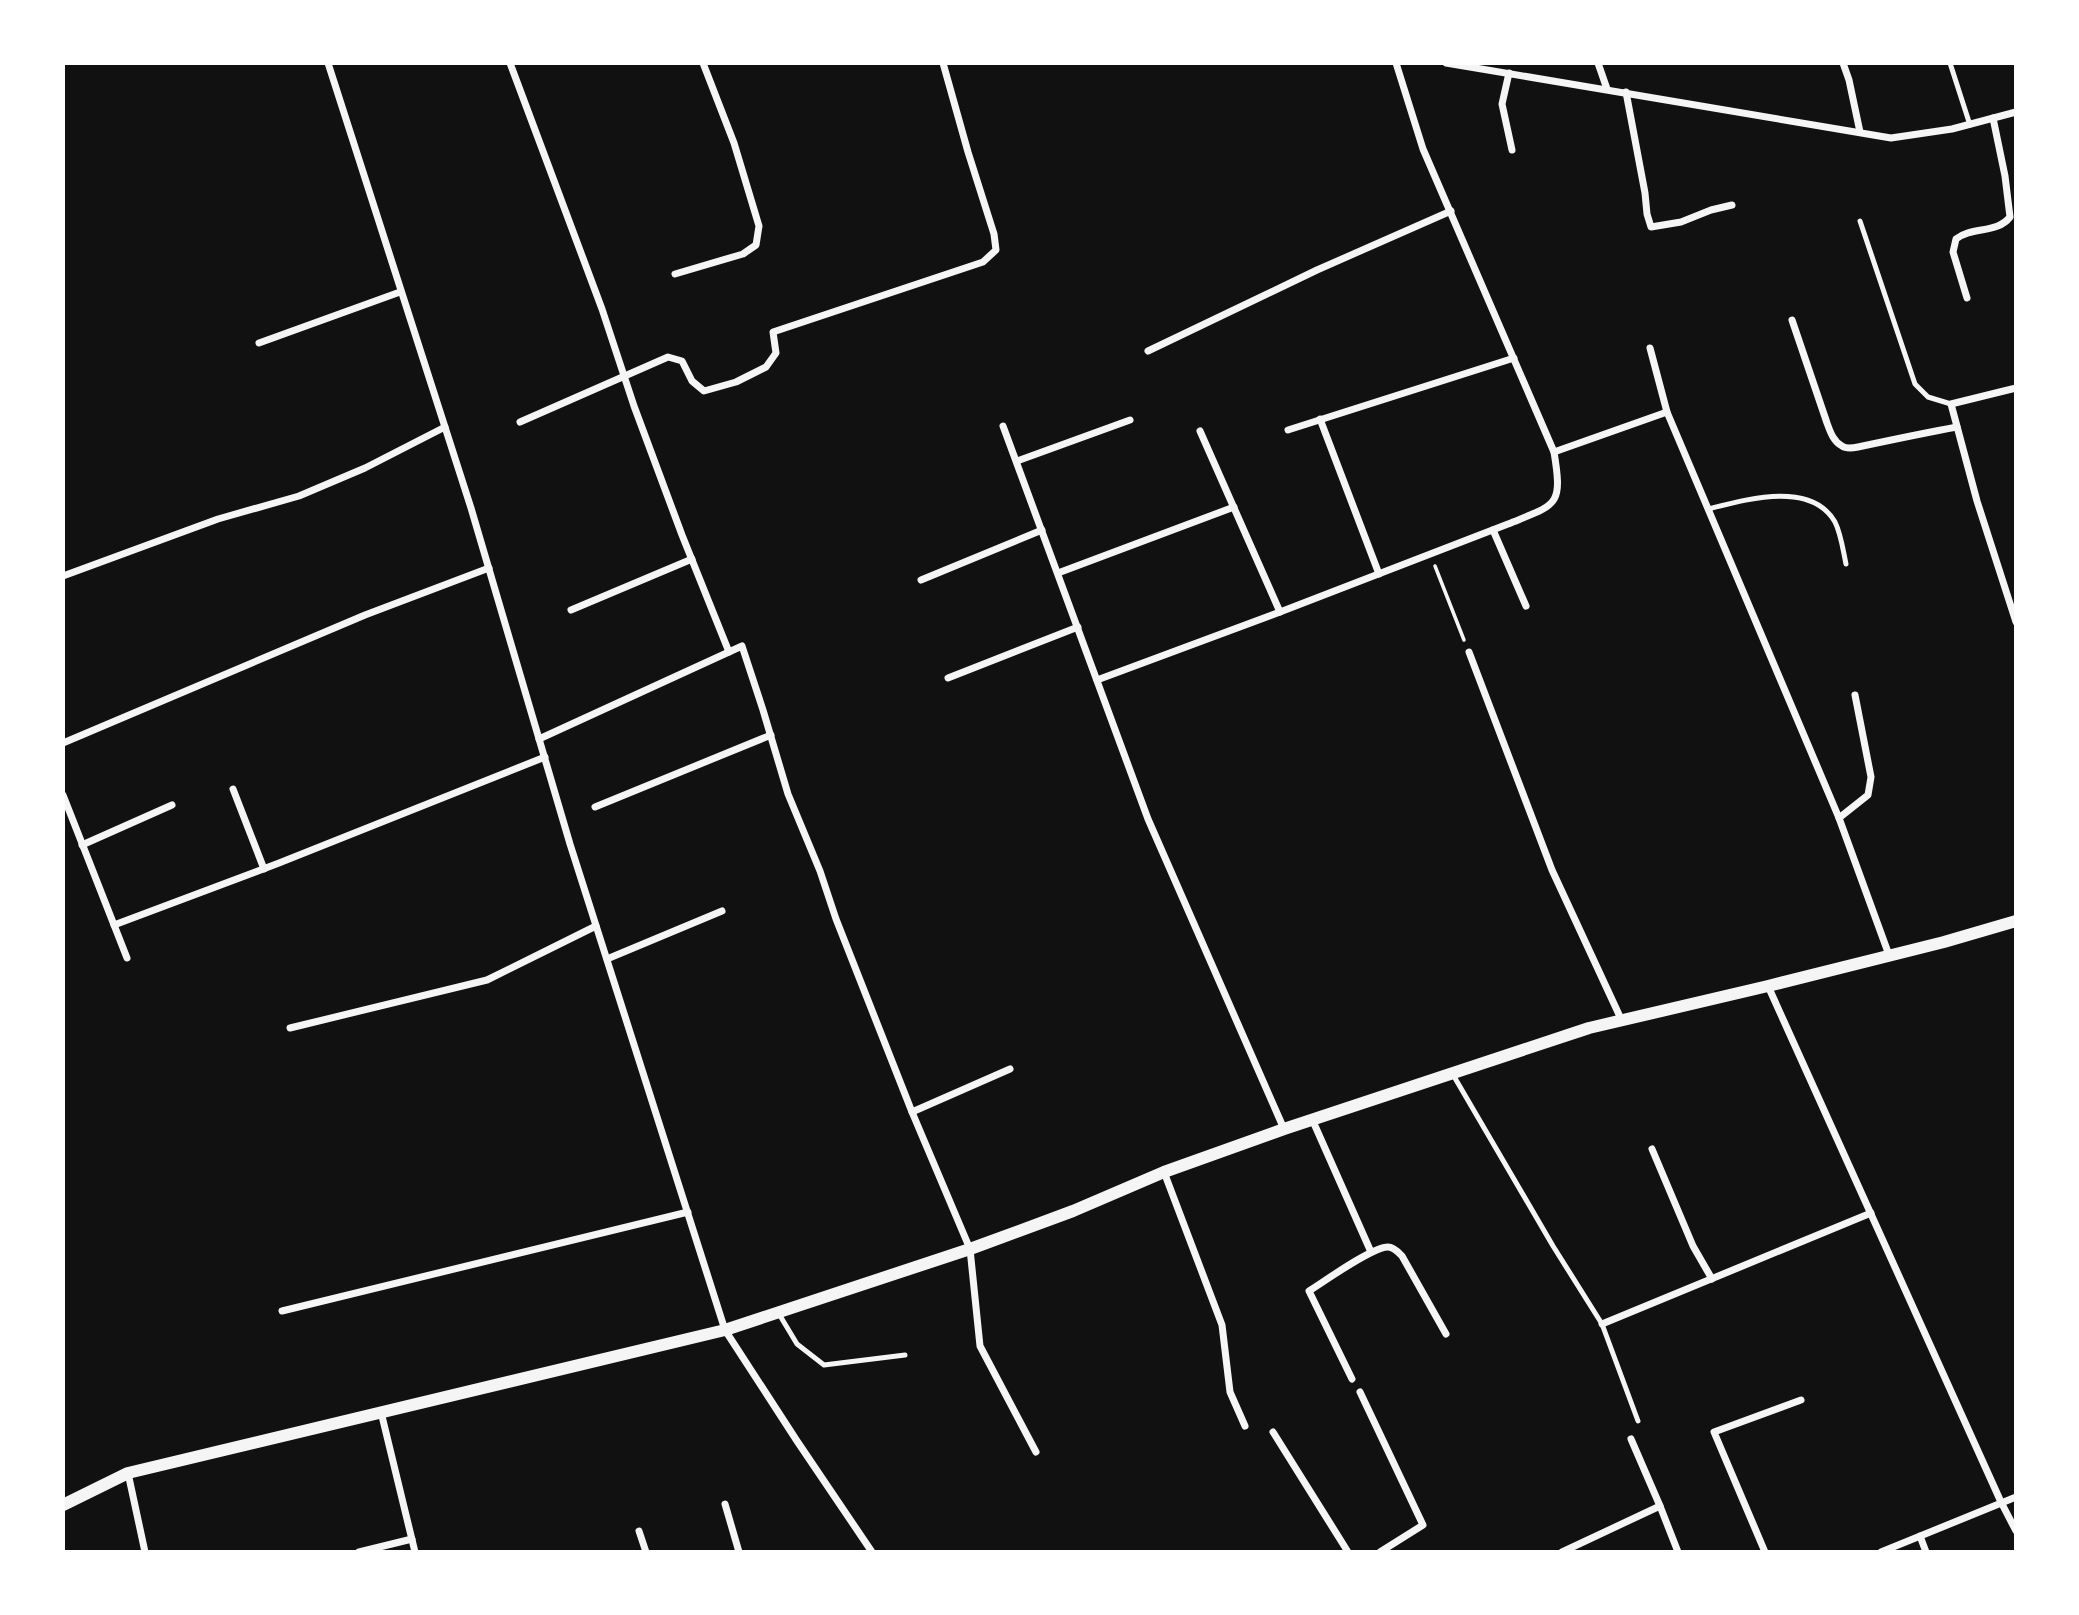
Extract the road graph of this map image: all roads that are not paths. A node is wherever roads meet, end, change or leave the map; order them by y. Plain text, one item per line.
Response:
1 (327, 63) edge
2 (510, 63) edge
3 (703, 63) edge
4 (943, 63) edge
5 (1396, 63) edge
6 (1446, 63) edge
7 (1598, 63) edge
8 (1843, 63) edge
9 (1950, 63) edge
10 (1509, 73) junction
11 (1607, 89) junction
12 (1626, 92) junction
13 (2016, 112) edge
14 (1993, 118) junction
15 (1970, 125) junction
16 (1860, 132) junction
17 (1512, 150) dead end
18 (1732, 205) dead end
19 (1451, 211) junction
20 (1860, 221) dead end
21 (675, 274) dead end
22 (400, 292) junction
23 (1967, 298) dead end
24 (1793, 320) dead end
25 (259, 342) dead end
26 (1650, 348) dead end
27 (1148, 351) dead end
28 (1514, 358) junction
29 (625, 377) junction
30 (2016, 388) edge
31 (1951, 404) junction
32 (1667, 412) junction
33 (1320, 419) junction
34 (1130, 420) dead end
35 (520, 422) dead end
36 (1003, 426) dead end
37 (445, 427) junction
38 (1957, 427) junction
39 (1288, 430) dead end
40 (1200, 431) dead end
41 (1554, 452) junction
42 (1017, 461) junction
43 (1234, 507) junction
44 (1708, 509) junction
45 (1042, 530) junction
46 (1493, 530) junction
47 (692, 559) junction
48 (1846, 564) dead end
49 (489, 568) junction
50 (1058, 573) junction
51 (1379, 574) junction
52 (63, 576) edge
53 (921, 580) dead end
54 (1527, 606) dead end
55 (571, 610) dead end
56 (1280, 612) junction
57 (2016, 622) edge
58 (1078, 627) junction
59 (729, 652) junction
60 (1469, 652) road end
61 (948, 678) dead end
62 (1097, 680) junction
63 (1855, 695) dead end
64 (771, 735) junction
65 (539, 739) junction
66 (63, 743) edge
67 (545, 757) junction
68 (233, 789) dead end
69 (63, 795) edge
70 (172, 804) dead end
71 (595, 807) dead end
72 (1839, 818) junction
73 (82, 845) junction
74 (264, 869) junction
75 (722, 911) dead end
76 (2016, 921) edge
77 (114, 925) junction
78 (596, 926) junction
79 (1889, 955) junction
80 (127, 958) dead end
81 (607, 959) junction
82 (1768, 986) junction
83 (1622, 1020) junction
84 (290, 1028) dead end
85 (1010, 1069) dead end
86 (1452, 1073) junction
87 (912, 1112) junction
88 (1312, 1119) junction
89 (1284, 1129) junction
90 (1652, 1149) dead end
91 (1164, 1172) junction
92 (688, 1212) junction
93 (1871, 1213) junction
94 (970, 1249) junction
95 (1371, 1252) junction
96 (1712, 1279) junction
97 (282, 1311) dead end
98 (778, 1311) junction
99 (1602, 1324) junction
100 (725, 1330) junction
101 (1446, 1334) dead end
102 (905, 1355) dead end
103 (1352, 1379) dead end
104 (1360, 1392) dead end
105 (1801, 1400) dead end
106 (381, 1412) junction
107 (1638, 1421) dead end
108 (1245, 1426) dead end
109 (1273, 1432) dead end
110 (1631, 1439) dead end
111 (1037, 1452) dead end
112 (128, 1473) junction
113 (2016, 1497) edge
114 (2001, 1502) junction
115 (725, 1504) dead end
116 (63, 1505) edge
117 (1660, 1506) junction
118 (639, 1531) dead end
119 (2016, 1531) edge
120 (1920, 1536) junction
121 (412, 1539) junction
122 (145, 1552) edge
123 (359, 1552) edge
124 (415, 1552) edge
125 (646, 1552) edge
126 (739, 1552) edge
127 (872, 1552) edge
128 (1348, 1552) edge
129 (1380, 1552) edge
130 (1562, 1552) edge
131 (1678, 1552) edge
132 (1765, 1552) edge
133 (1881, 1552) edge
134 (1926, 1552) edge

1 - 22 street
2 - 29 street
3 - 21 street
4 - 29 street
5 - 19 street
6 - 10 street
7 - 11 street
8 - 16 street
9 - 15 lane
10 - 11 street
10 - 17 street
11 - 12 street
12 - 16 street
12 - 18 street
13 - 14 street
14 - 15 street
14 - 23 street
15 - 16 street
19 - 27 street
19 - 28 street
20 - 31 lane
22 - 25 street
22 - 37 street
24 - 38 street
26 - 32 street
28 - 33 street
28 - 41 street
29 - 35 street
29 - 47 street
30 - 31 street
31 - 38 street
32 - 41 street
32 - 44 street
33 - 39 street
33 - 51 street
34 - 42 street
36 - 42 street
37 - 49 street
37 - 52 street
38 - 57 street
40 - 43 street
41 - 46 street
42 - 45 street
43 - 50 street
43 - 56 street
44 - 48 lane
44 - 72 street
45 - 50 street
45 - 53 street
46 - 51 street
46 - 54 street
47 - 55 street
47 - 59 street
49 - 65 street
49 - 66 street
50 - 58 street
51 - 56 street
56 - 62 street
58 - 61 street
58 - 62 street
59 - 64 street
59 - 65 street
60 - 83 street
62 - 89 street
63 - 72 street
64 - 71 street
64 - 87 street
65 - 67 street
67 - 74 street
67 - 78 street
68 - 74 street
69 - 73 street
70 - 73 street
72 - 79 street
73 - 77 street
74 - 77 street
75 - 81 street
76 - 79 street
77 - 80 street
78 - 81 street
78 - 84 street
79 - 82 street
81 - 92 street
82 - 83 street
82 - 93 street
83 - 86 street
85 - 87 street
86 - 88 street
86 - 99 lane
87 - 94 street
88 - 89 street
88 - 95 street
89 - 91 street
90 - 96 street
91 - 94 street
91 - 108 street
92 - 97 street
92 - 100 street
93 - 96 street
93 - 114 street
94 - 98 street
94 - 111 street
95 - 101 street
95 - 103 street
96 - 99 street
98 - 100 street
98 - 102 lane
99 - 107 lane
100 - 106 street
100 - 127 street
104 - 129 street
105 - 132 street
106 - 112 street
106 - 121 street
109 - 128 street
110 - 117 street
112 - 116 street
112 - 122 street
113 - 114 street
114 - 119 street
114 - 120 street
115 - 126 street
117 - 130 street
117 - 131 street
118 - 125 street
120 - 133 street
120 - 134 street
121 - 123 street
121 - 124 street

